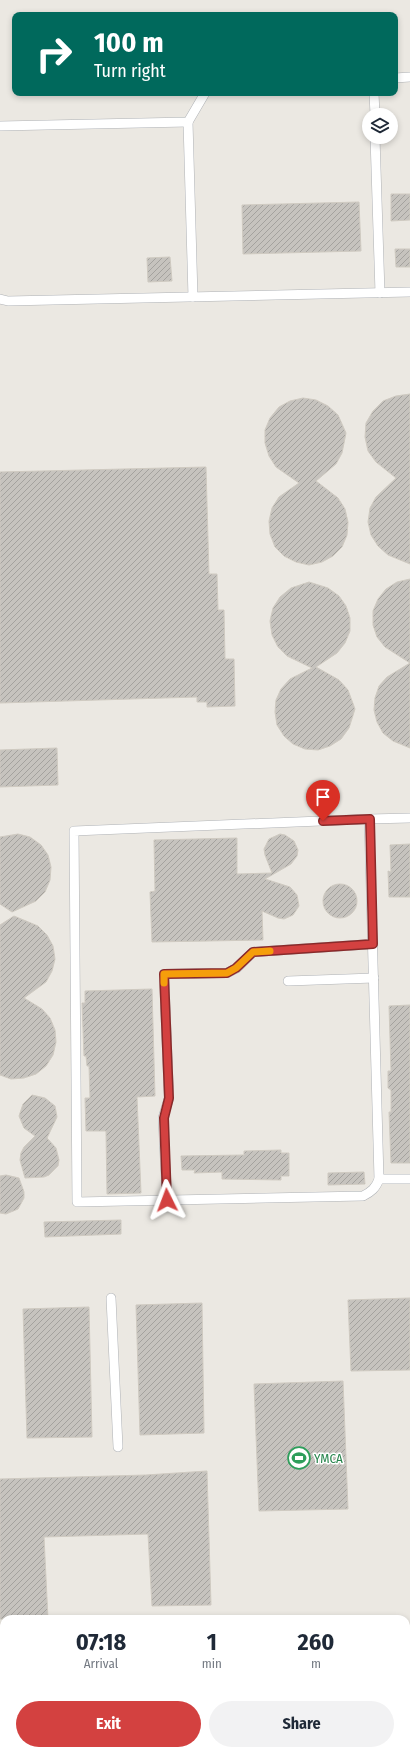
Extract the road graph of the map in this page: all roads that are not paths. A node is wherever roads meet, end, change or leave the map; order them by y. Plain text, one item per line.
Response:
1 (410, 77) edge
2 (398, 78) edge
3 (202, 96) edge
4 (374, 96) edge
5 (375, 108) edge
6 (188, 122) junction
7 (0, 126) edge
8 (375, 144) edge
9 (410, 292) edge
10 (380, 293) junction
11 (193, 297) junction
12 (0, 299) edge
13 (410, 818) edge
14 (370, 819) junction
15 (373, 944) junction
16 (374, 978) junction
17 (288, 982) dead end
18 (379, 1179) junction
19 (410, 1179) edge
20 (167, 1200) junction
21 (111, 1298) dead end
22 (118, 1447) dead end

1 - 2 lane
3 - 6 lane
4 - 5 lane
6 - 7 lane
6 - 11 lane
8 - 10 lane
9 - 10 lane
10 - 11 lane
11 - 12 lane
13 - 14 lane
14 - 15 lane
14 - 20 lane
15 - 16 lane
15 - 20 lane
16 - 17 lane
16 - 18 lane
18 - 19 lane
18 - 20 lane
21 - 22 lane

